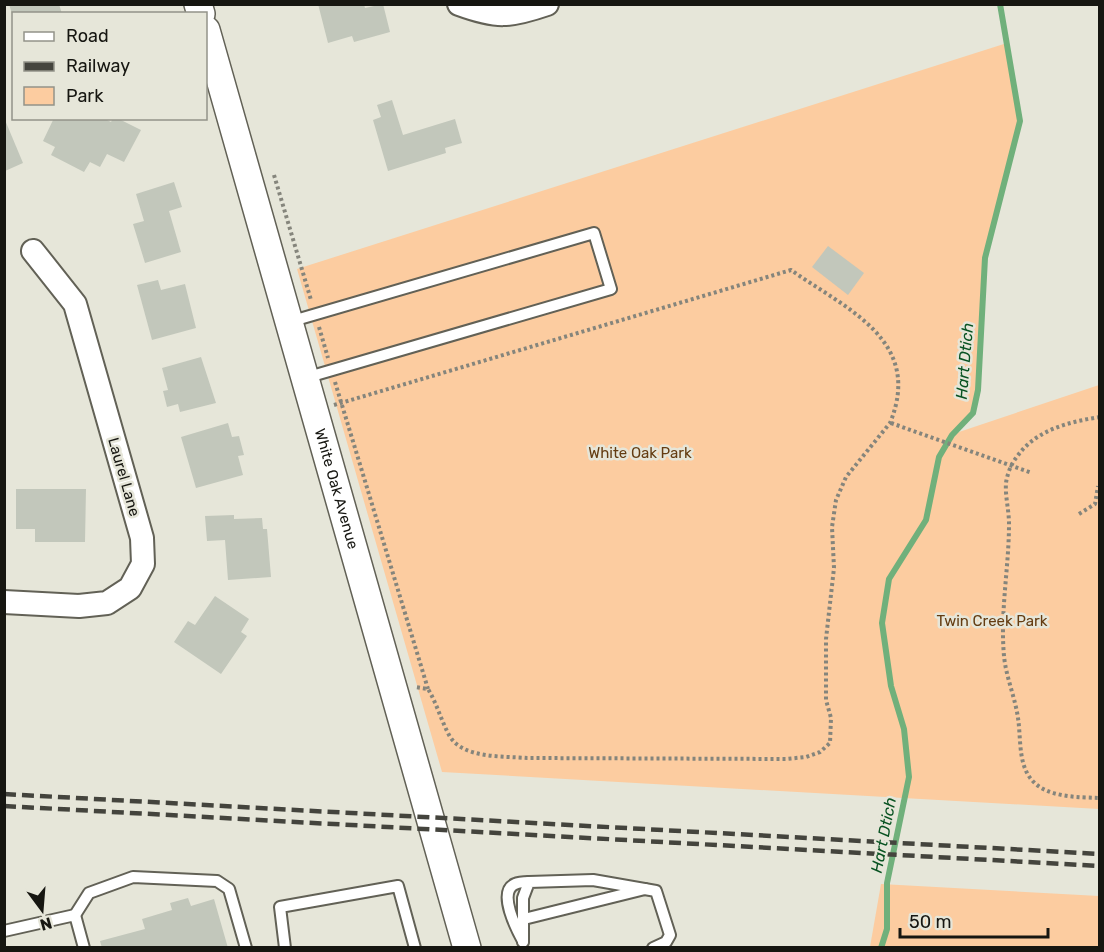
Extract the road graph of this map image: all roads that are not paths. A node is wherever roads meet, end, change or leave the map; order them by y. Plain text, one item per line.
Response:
1 (459, 4) edge
2 (547, 4) edge
3 (207, 34) edge
4 (33, 251) dead end
5 (288, 322) junction
6 (304, 378) junction
7 (4, 602) edge
8 (529, 882) junction
9 (651, 888) junction
10 (75, 915) junction
11 (524, 919) junction
12 (4, 931) edge
13 (524, 945) edge
14 (656, 947) edge
15 (84, 948) edge
16 (246, 948) edge
17 (285, 948) edge
18 (415, 948) edge
19 (467, 948) edge

1 - 2 street
3 - 5 street, White Oak Avenue
4 - 7 street, Laurel Lane
5 - 6 street, White Oak Avenue
5 - 6 lane
6 - 19 street, White Oak Avenue
8 - 9 lane
8 - 11 lane
8 - 13 lane
9 - 11 lane
9 - 14 lane
10 - 12 lane
10 - 15 lane
10 - 16 lane
11 - 13 lane
17 - 18 lane

